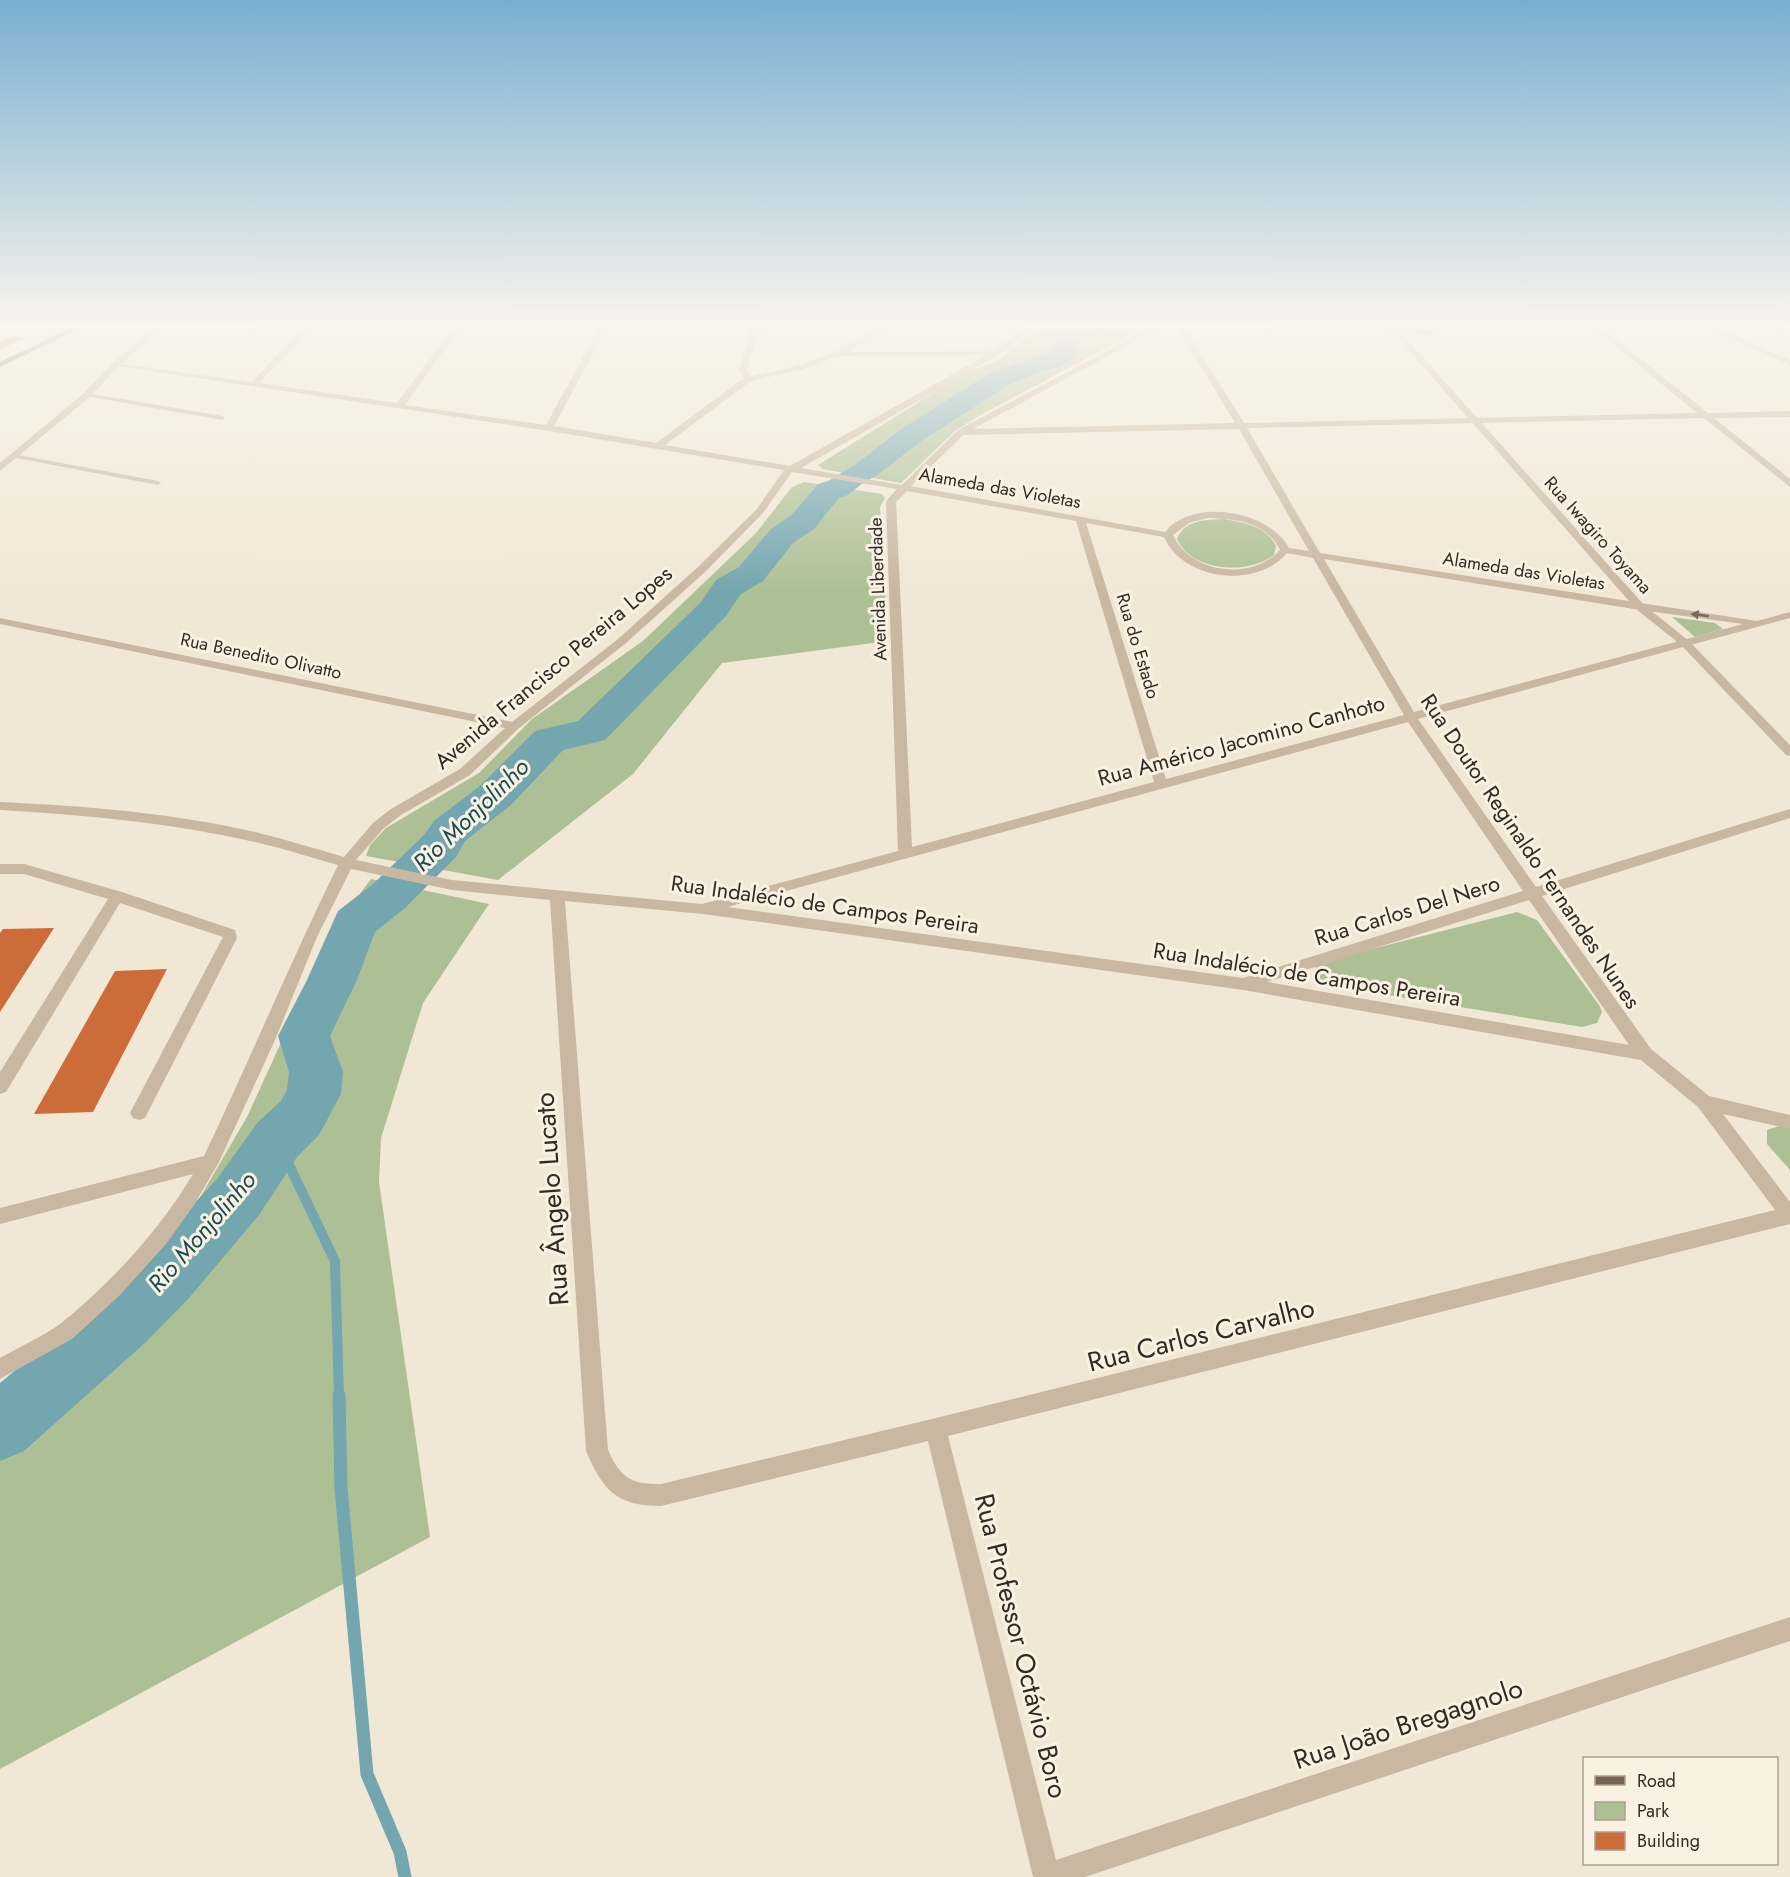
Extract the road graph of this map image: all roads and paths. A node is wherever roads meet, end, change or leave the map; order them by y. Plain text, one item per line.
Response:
1 (1705, 415) edge
2 (62, 416) edge
3 (208, 416) edge
4 (469, 416) edge
5 (556, 416) edge
6 (699, 416) edge
7 (885, 416) edge
8 (992, 416) edge
9 (1235, 416) edge
10 (1470, 416) edge
11 (1682, 416) edge
12 (222, 418) dead end
13 (1475, 421) junction
14 (1242, 427) junction
15 (549, 428) junction
16 (961, 432) junction
17 (658, 446) junction
18 (13, 456) junction
19 (0, 468) edge
20 (789, 470) junction
21 (158, 483) dead end
22 (1790, 484) edge
23 (906, 488) junction
24 (1080, 519) junction
25 (1168, 535) junction
26 (1285, 550) junction
27 (1317, 555) junction
28 (1640, 607) junction
29 (1790, 615) edge
30 (0, 621) edge
31 (1758, 623) junction
32 (1685, 643) junction
33 (1411, 716) junction
34 (514, 726) junction
35 (1790, 752) edge
36 (1161, 783) junction
37 (0, 806) edge
38 (1790, 813) edge
39 (905, 852) junction
40 (347, 862) junction
41 (0, 869) edge
42 (1532, 893) junction
43 (557, 894) junction
44 (117, 896) junction
45 (703, 909) junction
46 (1243, 984) junction
47 (1645, 1054) junction
48 (0, 1087) edge
49 (1704, 1102) junction
50 (139, 1113) dead end
51 (1790, 1122) edge
52 (210, 1162) junction
53 (1790, 1215) edge
54 (0, 1216) edge
55 (0, 1369) edge
56 (936, 1429) junction
57 (624, 1491) joint
58 (1790, 1629) edge
59 (1047, 1877) edge

1 - 22 street
2 - 18 street
3 - 12 lane
4 - 15 street, Alameda das Violetas
5 - 15 street
6 - 17 street
7 - 20 street, Avenida Francisco Pereira Lopes
8 - 16 street, Avenida Liberdade
9 - 14 street, Rua Doutor Reginaldo Fernandes Nunes
10 - 13 street, Rua Iwagiro Toyama
11 - 13 street
13 - 14 street
13 - 28 street, Rua Iwagiro Toyama
14 - 16 street
14 - 27 street, Rua Doutor Reginaldo Fernandes Nunes
15 - 17 street, Alameda das Violetas
16 - 23 street, Avenida Liberdade
17 - 20 street, Alameda das Violetas
18 - 19 street
18 - 21 lane
20 - 23 street, Alameda das Violetas
20 - 34 street, Avenida Francisco Pereira Lopes
23 - 24 street, Alameda das Violetas
23 - 39 street, Avenida Liberdade
24 - 25 street, Alameda das Violetas
24 - 36 street, Rua do Estado
25 - 26 street
25 - 26 street
26 - 27 street, Alameda das Violetas
27 - 28 street, Alameda das Violetas
27 - 33 street, Rua Doutor Reginaldo Fernandes Nunes
31 -> 28 street, Alameda das Violetas
28 - 32 street, Rua Iwagiro Toyama
29 - 31 street, Rua Américo Jacomino Canhoto
30 - 34 street, Rua Benedito Olivatto
31 - 32 street, Rua Américo Jacomino Canhoto
32 - 33 street, Rua Américo Jacomino Canhoto
32 - 35 street, Rua Iwagiro Toyama
33 - 36 street, Rua Américo Jacomino Canhoto
33 - 42 street, Rua Doutor Reginaldo Fernandes Nunes
34 - 40 street, Avenida Francisco Pereira Lopes
36 - 39 street, Rua Américo Jacomino Canhoto
37 - 40 street, Rua Indalécio de Campos Pereira
38 - 42 street, Rua Carlos Del Nero
39 - 45 street, Rua Américo Jacomino Canhoto
40 - 43 street, Rua Indalécio de Campos Pereira
40 - 52 street, Avenida Francisco Pereira Lopes
41 - 44 street
42 - 46 street, Rua Carlos Del Nero
42 - 47 street, Rua Doutor Reginaldo Fernandes Nunes
43 - 45 street, Rua Indalécio de Campos Pereira
43 - 57 street, Rua Ângelo Lucato
44 - 48 street
44 - 50 street
45 - 46 street, Rua Indalécio de Campos Pereira
46 - 47 street, Rua Indalécio de Campos Pereira
47 - 49 street, Rua Doutor Reginaldo Fernandes Nunes
49 - 51 street
49 - 53 street, Rua Doutor Reginaldo Fernandes Nunes
52 - 54 street
52 - 55 street, Avenida Francisco Pereira Lopes
53 - 56 street, Rua Carlos Carvalho
56 - 57 street, Rua Carlos Carvalho
56 - 59 street, Rua Professor Octávio Boro
58 - 59 street, Rua João Bregagnolo

